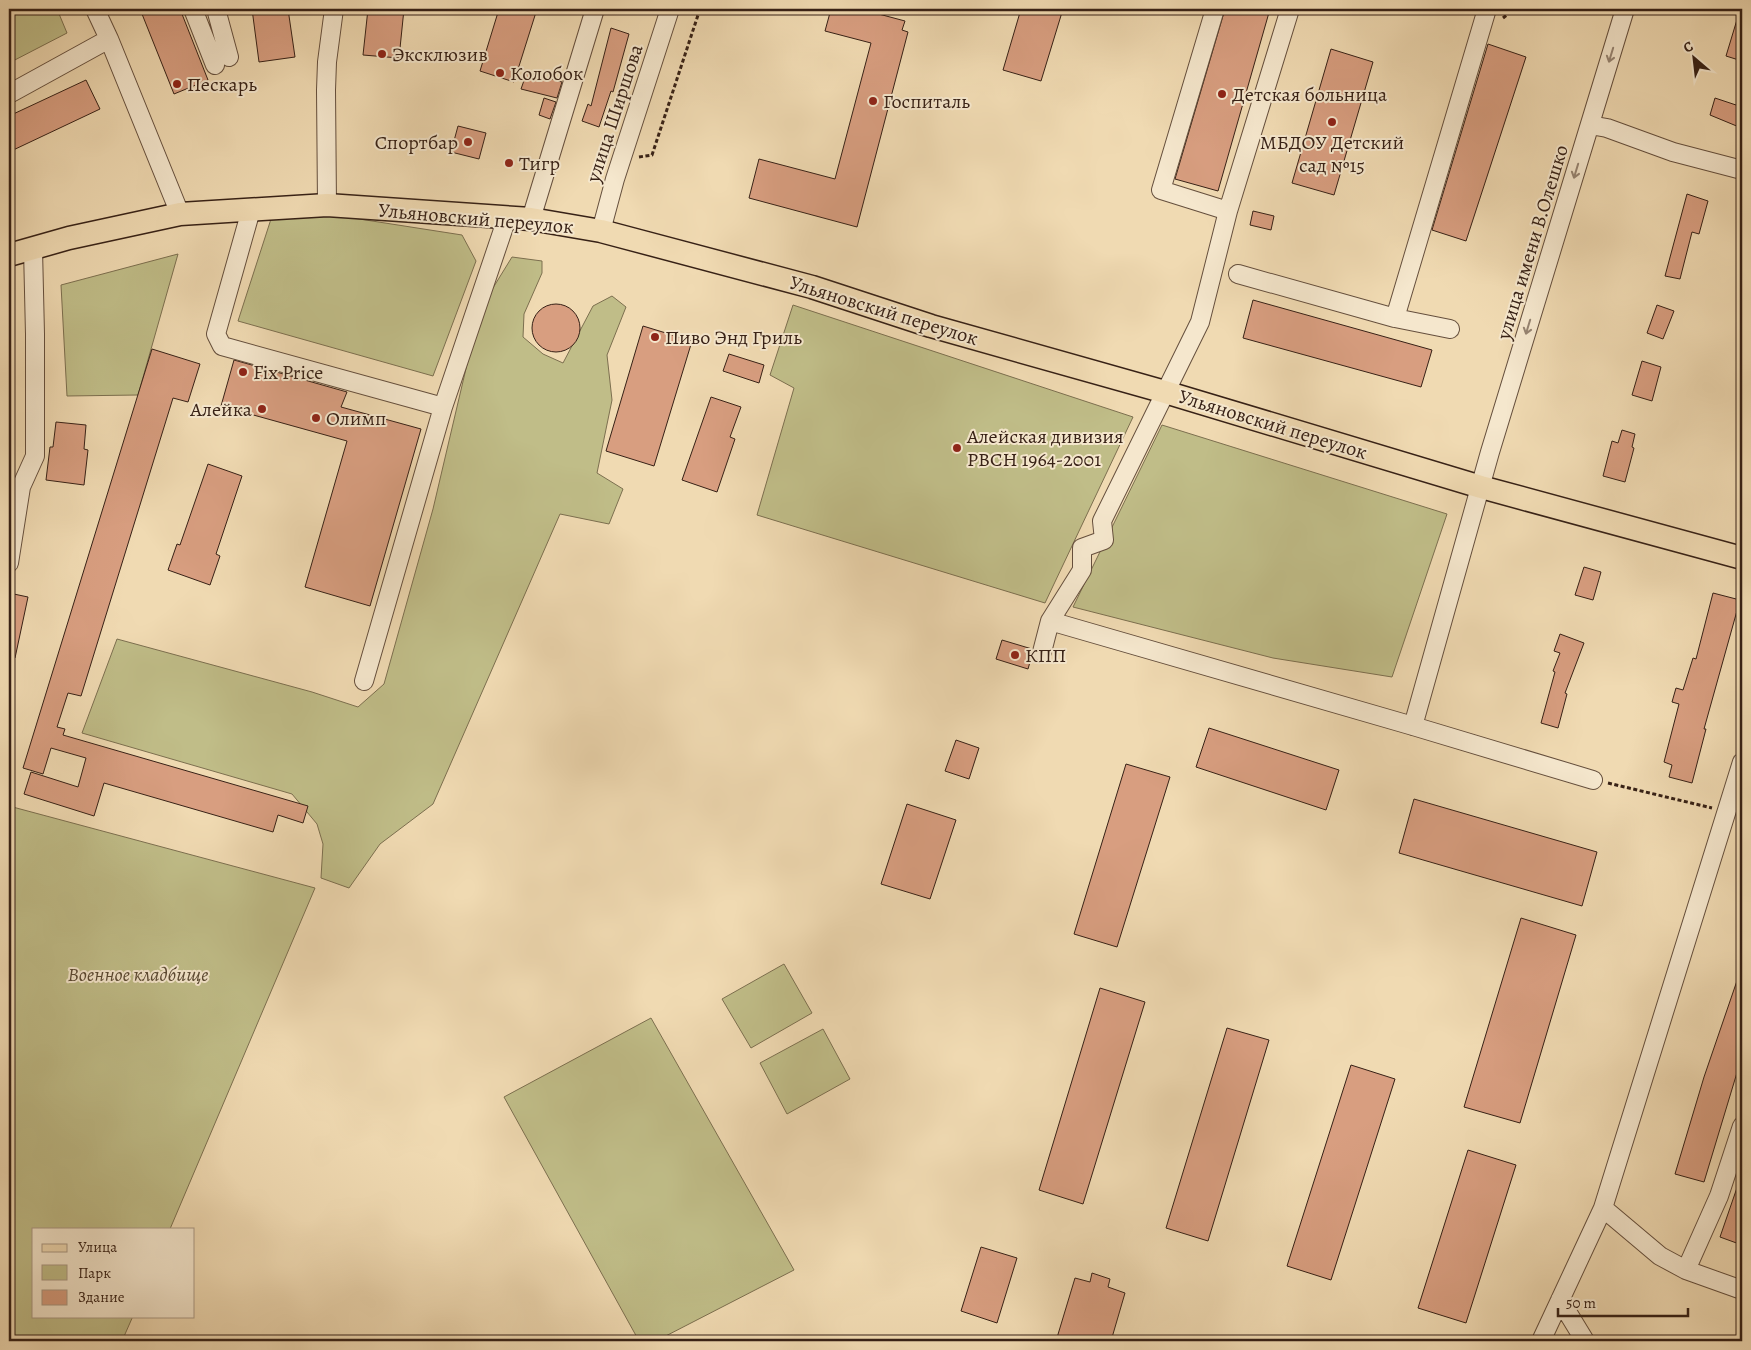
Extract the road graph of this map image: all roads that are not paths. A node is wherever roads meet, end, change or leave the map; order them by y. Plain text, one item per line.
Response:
1 (95, 9) edge
2 (193, 9) edge
3 (216, 9) edge
4 (334, 9) edge
5 (595, 9) edge
6 (670, 9) edge
7 (1215, 9) edge
8 (1290, 9) edge
9 (1488, 9) edge
10 (1625, 9) edge
11 (109, 39) junction
12 (9, 94) edge
13 (1590, 125) junction
14 (1742, 170) edge
15 (327, 205) junction
16 (251, 210) junction
17 (1228, 211) junction
18 (180, 214) junction
19 (506, 218) junction
20 (532, 219) junction
21 (601, 231) junction
22 (33, 249) junction
23 (9, 255) edge
24 (1238, 274) dead end
25 (1395, 318) junction
26 (1450, 329) dead end
27 (1165, 392) junction
28 (443, 407) junction
29 (1481, 487) junction
30 (1742, 558) edge
31 (9, 563) edge
32 (1050, 621) junction
33 (1042, 652) dead end
34 (364, 681) dead end
35 (1413, 726) junction
36 (1742, 762) edge
37 (1593, 780) road end
38 (1734, 804) edge
39 (1742, 1126) edge
40 (1603, 1208) junction
41 (1686, 1270) junction
42 (1742, 1290) edge
43 (1560, 1300) junction
44 (1541, 1341) edge
45 (1585, 1341) edge

1 - 11 street
2 - 3 street
4 - 15 street
5 - 20 street
6 - 21 street, улица Ширшова
7 - 17 street
8 - 17 street
9 - 25 street
10 -> 13 street, улица имени В.Олешко
11 - 12 street
11 - 18 street
13 - 14 street
13 -> 29 street, улица имени В.Олешко
15 - 16 main road, Ульяновский переулок
15 - 19 main road, Ульяновский переулок
16 - 18 main road, Ульяновский переулок
16 - 28 street
17 - 27 street
18 - 22 main road, Ульяновский переулок
19 - 20 main road, Ульяновский переулок
19 - 28 street
20 - 21 main road, Ульяновский переулок
21 - 27 main road, Ульяновский переулок
22 - 23 main road, Ульяновский переулок
22 - 31 street
24 - 25 street
25 - 26 street
27 - 29 main road, Ульяновский переулок
27 - 32 street
28 - 34 street
29 - 30 main road, Ульяновский переулок
29 - 35 street, улица имени В.Олешко
32 - 33 street
32 - 35 street
35 - 37 street
36 - 38 street
38 - 40 street
39 - 41 street
40 - 41 street
40 - 43 street
41 - 42 street
43 - 44 street
43 - 45 street

